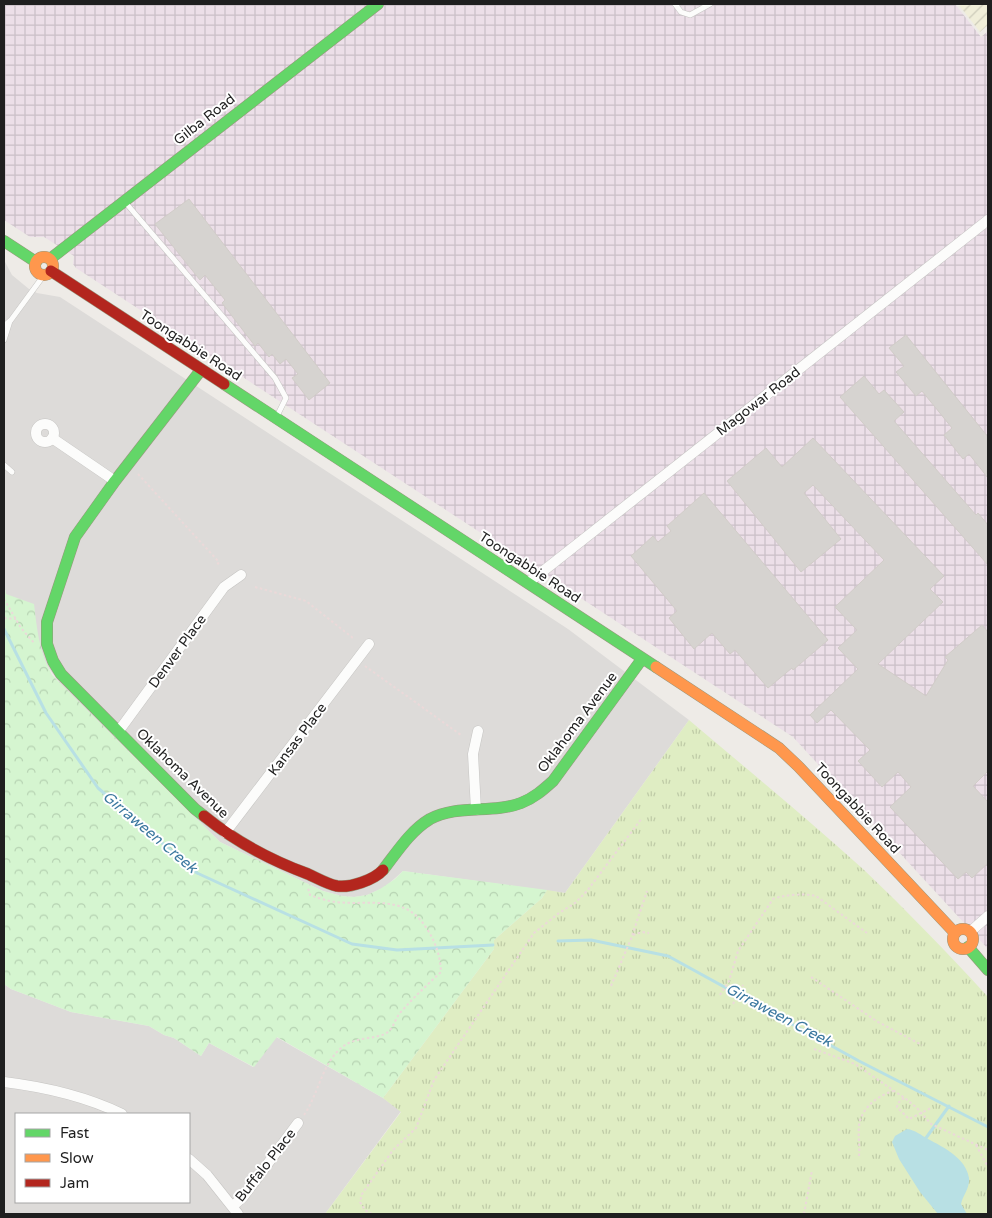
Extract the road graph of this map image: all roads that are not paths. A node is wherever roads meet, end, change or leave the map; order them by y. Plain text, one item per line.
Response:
1 (378, 4) edge
2 (674, 4) edge
3 (710, 4) edge
4 (124, 201) junction
5 (988, 220) edge
6 (4, 241) edge
7 (49, 268) junction
8 (11, 320) junction
9 (4, 326) edge
10 (4, 340) edge
11 (201, 370) junction
12 (276, 418) junction
13 (52, 438) dead end
14 (4, 465) edge
15 (12, 472) dead end
16 (115, 481) junction
17 (242, 575) dead end
18 (528, 583) junction
19 (369, 644) dead end
20 (642, 659) junction
21 (478, 731) dead end
22 (118, 732) junction
23 (476, 810) junction
24 (225, 834) junction
25 (988, 916) edge
26 (970, 932) junction
27 (955, 933) junction
28 (968, 947) junction
29 (988, 970) edge
30 (4, 1082) edge
31 (120, 1113) edge
32 (298, 1123) road end
33 (190, 1160) edge
34 (235, 1210) edge

1 - 4 street, Gilba Road
2 - 3 lane
4 - 7 street, Gilba Road
4 - 12 lane
5 - 18 street, Magowar Road
6 - 7 street
7 - 8 lane
7 - 11 street, Toongabbie Road
8 - 9 lane
8 - 10 lane
11 - 12 street, Toongabbie Road
11 - 16 street, Oklahoma Avenue
12 - 18 street, Toongabbie Road
13 - 16 street
14 - 15 lane
16 - 22 street, Oklahoma Avenue
17 - 22 street, Denver Place
18 - 20 street, Toongabbie Road
19 - 24 street, Kansas Place
20 - 23 street, Oklahoma Avenue
20 - 27 street, Toongabbie Road
21 - 23 street
22 - 24 street, Oklahoma Avenue
23 - 24 street, Oklahoma Avenue
25 - 26 street
26 - 27 street
26 - 28 street
27 - 28 street
28 - 29 street
30 - 31 street
32 - 34 street, Buffalo Place
33 - 34 street

